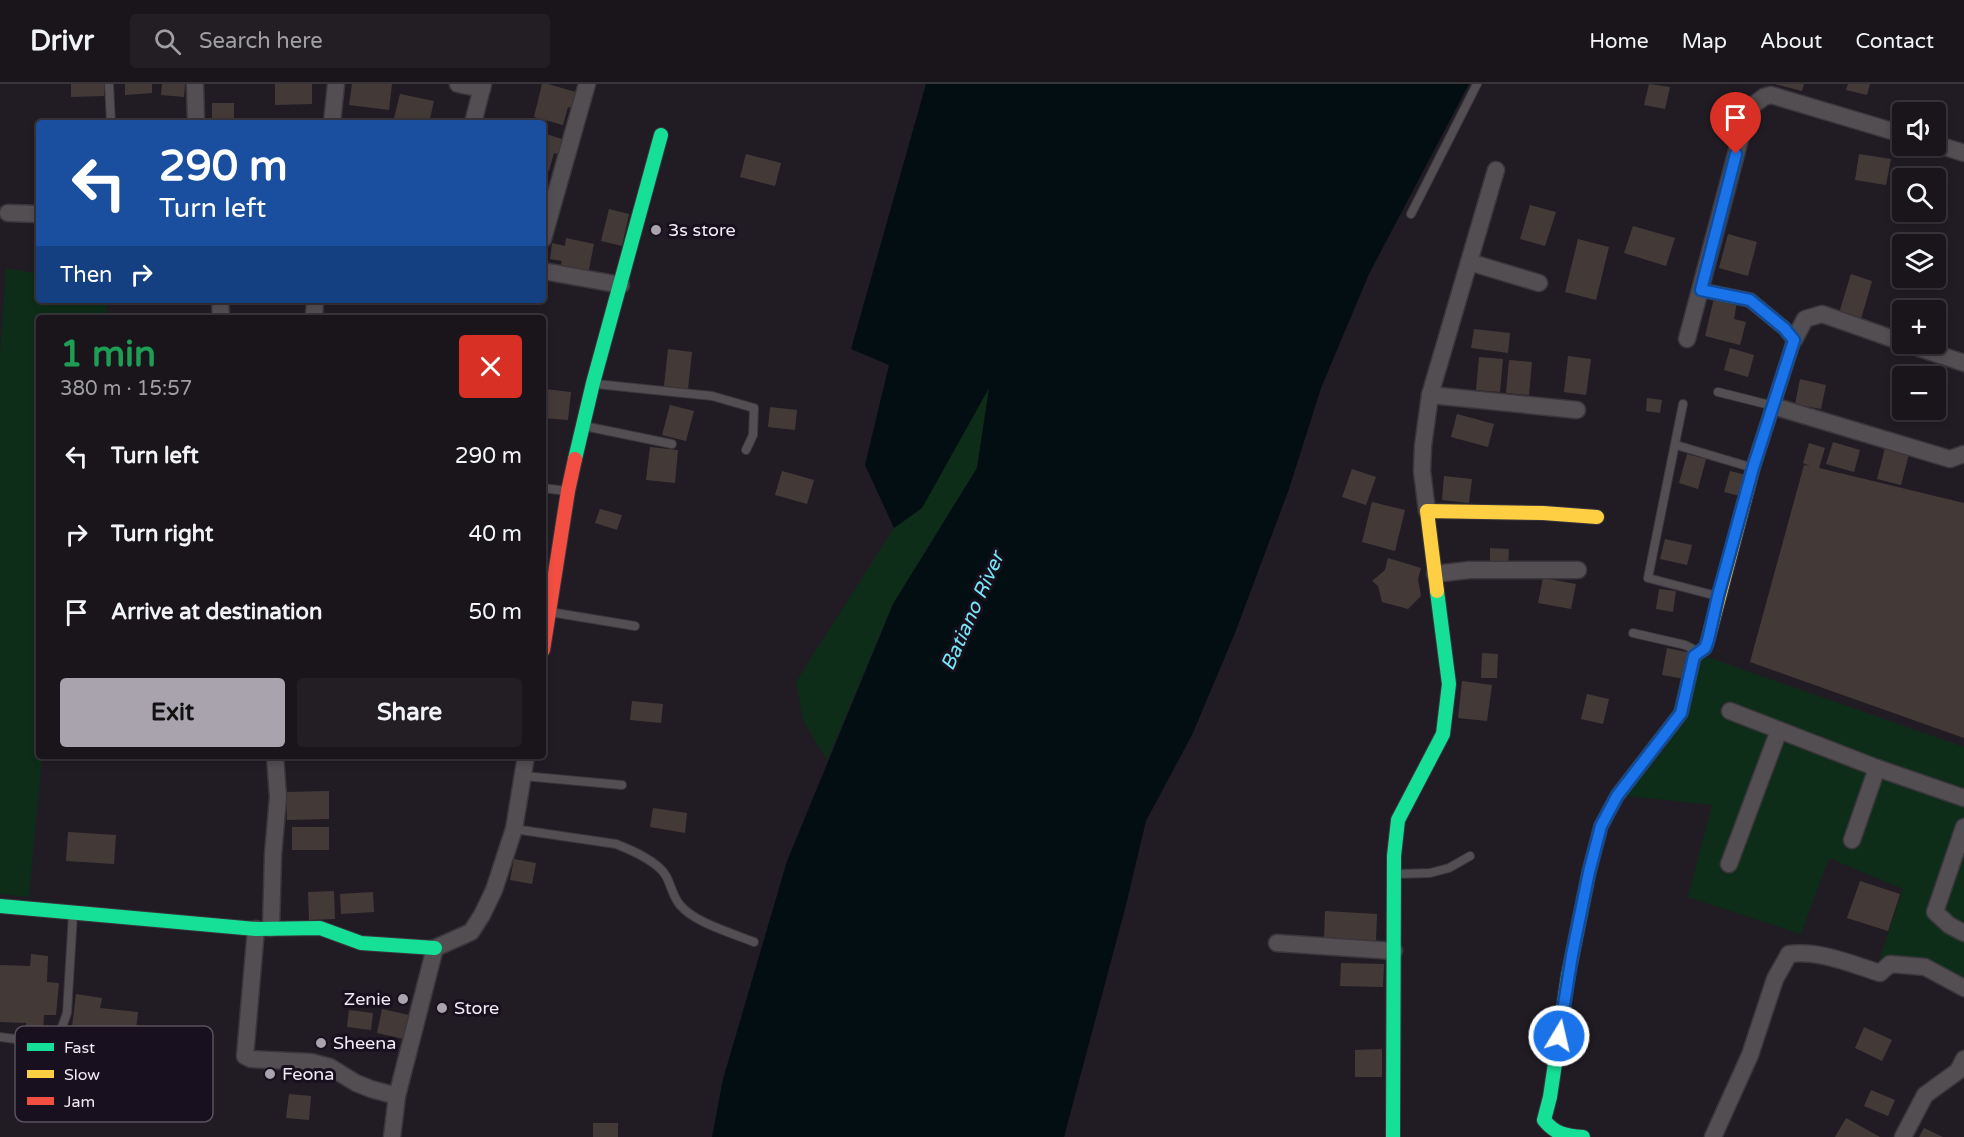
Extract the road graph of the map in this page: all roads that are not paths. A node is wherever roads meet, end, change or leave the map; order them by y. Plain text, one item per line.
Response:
1 (109, 84) edge
2 (195, 84) edge
3 (336, 84) edge
4 (458, 84) edge
5 (587, 84) edge
6 (1477, 84) edge
7 (483, 86) edge
8 (1763, 91) edge
9 (111, 120) edge
10 (196, 120) edge
11 (332, 120) edge
12 (474, 120) edge
13 (1892, 131) edge
14 (661, 135) dead end
15 (1946, 147) edge
16 (1964, 153) edge
17 (1496, 170) dead end
18 (8, 213) dead end
19 (36, 214) edge
20 (1411, 214) dead end
21 (546, 228) edge
22 (1469, 262) junction
23 (546, 272) edge
24 (1539, 283) dead end
25 (621, 285) junction
26 (1701, 290) junction
27 (1892, 338) edge
28 (1687, 339) dead end
29 (1794, 340) junction
30 (1937, 354) edge
31 (1964, 363) edge
32 (593, 383) junction
33 (1718, 392) dead end
34 (1430, 395) junction
35 (1683, 404) dead end
36 (1773, 406) junction
37 (1577, 410) dead end
38 (584, 426) junction
39 (672, 444) dead end
40 (1676, 445) junction
41 (746, 450) dead end
42 (1964, 454) edge
43 (1753, 468) junction
44 (546, 488) edge
45 (568, 491) junction
46 (1426, 511) junction
47 (1597, 518) dead end
48 (1578, 570) dead end
49 (1435, 574) junction
50 (1718, 596) junction
51 (550, 612) junction
52 (635, 626) dead end
53 (546, 633) edge
54 (1633, 633) dead end
55 (1698, 652) junction
56 (1730, 711) dead end
57 (1779, 730) junction
58 (275, 759) edge
59 (526, 759) edge
60 (1877, 768) junction
61 (523, 776) junction
62 (622, 785) dead end
63 (1964, 798) edge
64 (1964, 827) edge
65 (514, 829) junction
66 (1852, 840) dead end
67 (1470, 856) dead end
68 (1729, 864) dead end
69 (1394, 874) junction
70 (0, 906) edge
71 (73, 913) junction
72 (263, 928) junction
73 (1964, 933) edge
74 (754, 942) dead end
75 (1277, 943) dead end
76 (435, 948) junction
77 (1394, 951) junction
78 (1964, 988) edge
79 (62, 1026) edge
80 (0, 1037) edge
81 (15, 1039) edge
82 (1964, 1059) edge
83 (397, 1096) junction
84 (392, 1137) edge
85 (1393, 1137) edge
86 (1583, 1137) edge
87 (1713, 1137) edge
88 (1903, 1137) edge

1 - 9 lane
2 - 10 street
3 - 11 street
4 - 7 street
5 - 21 street
6 - 20 lane
7 - 12 street
8 - 13 street
8 - 26 street
14 - 25 street
15 - 16 street
17 - 22 street
18 - 19 street
22 - 24 street
22 - 34 street
23 - 25 street
25 - 32 street
26 - 28 street
26 - 29 street
27 - 29 street
29 - 36 street
30 - 31 street
32 - 38 street
32 - 41 lane
33 - 36 lane
34 - 37 street
34 - 46 street
35 - 40 lane
36 - 42 street
36 - 43 street
38 - 39 lane
38 - 45 street
40 - 43 lane
40 - 50 lane
43 - 50 street
44 - 45 lane
45 - 51 street
46 - 47 street
46 - 49 street
48 - 49 street
49 - 69 street
50 - 55 street
51 - 52 lane
51 - 53 street
54 - 55 lane
55 - 86 street
56 - 57 street
57 - 60 street
57 - 68 street
58 - 72 street
59 - 61 street
60 - 63 street
60 - 66 street
61 - 62 lane
61 - 65 street
64 - 73 street
65 - 74 lane
65 - 76 street
67 - 69 lane
69 - 77 street
70 - 71 street
71 - 72 street
71 - 79 lane
72 - 76 street
72 - 83 street
75 - 77 street
76 - 83 street
77 - 85 street
78 - 87 street
80 - 81 lane
82 - 88 street
83 - 84 street

